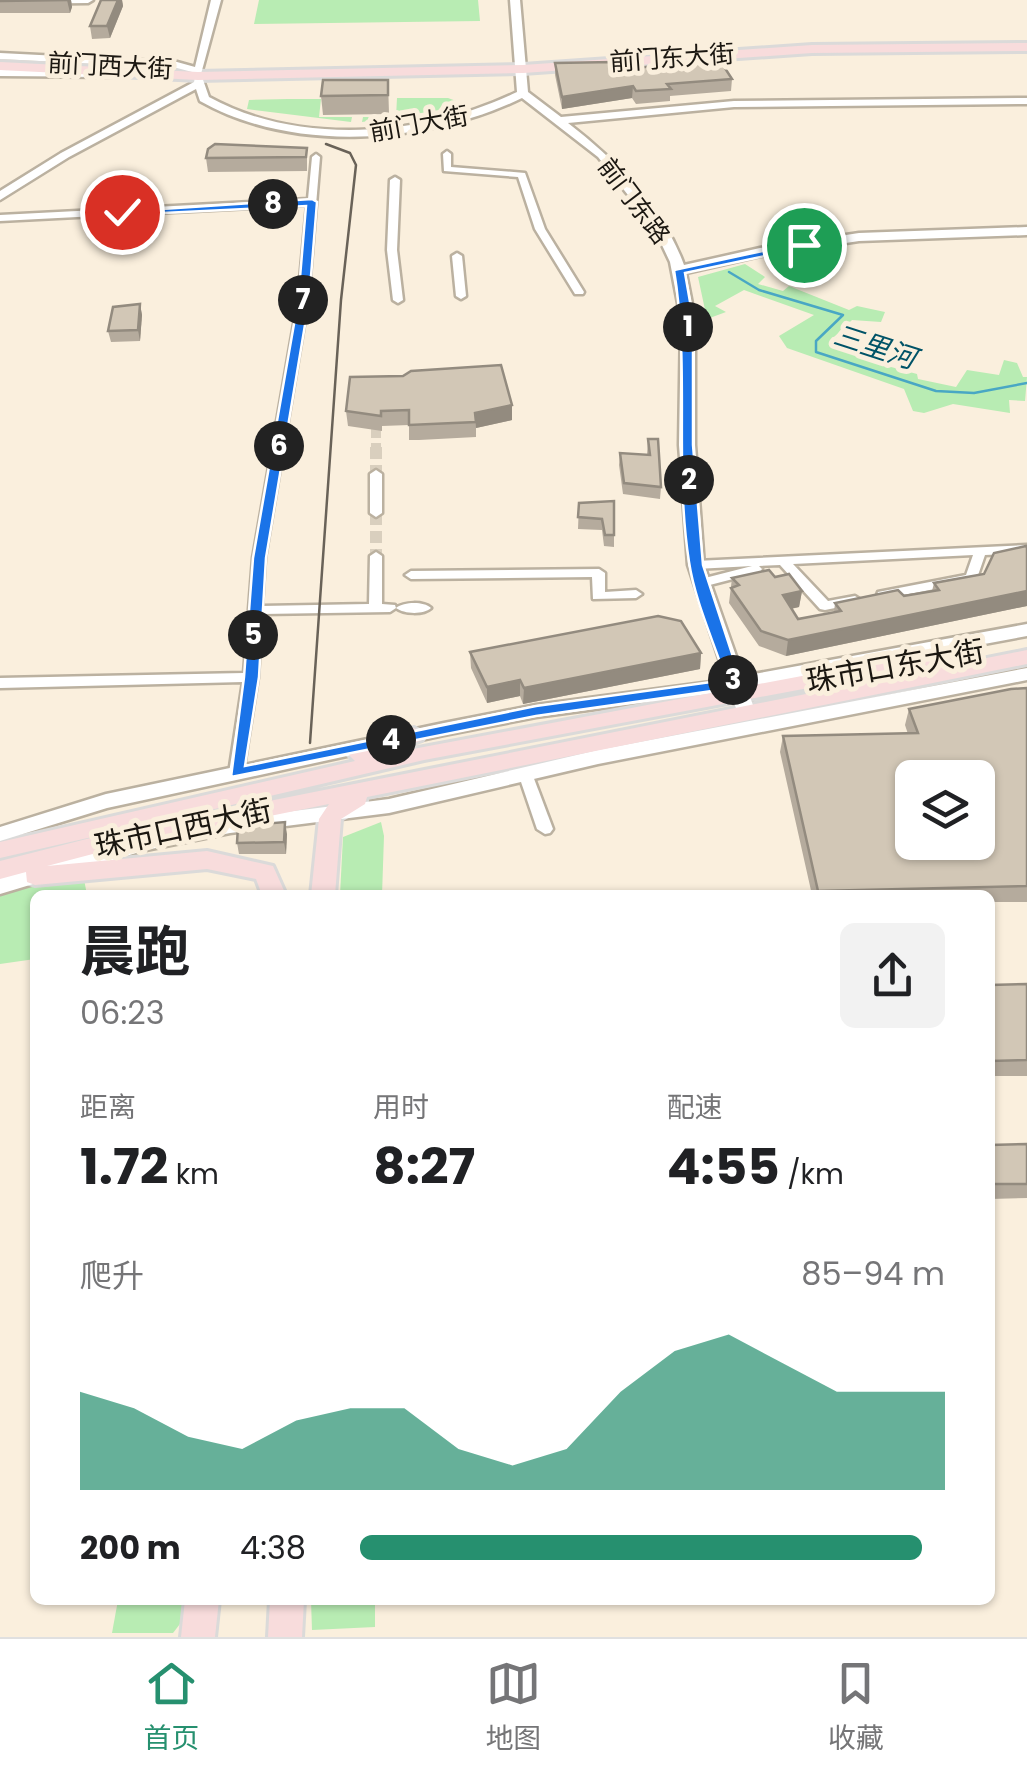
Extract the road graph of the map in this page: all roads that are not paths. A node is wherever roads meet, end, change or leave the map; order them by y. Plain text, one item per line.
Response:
1 (88, 0) edge
2 (216, 0) edge
3 (515, 0) edge
4 (0, 1) edge
5 (1027, 44) edge
6 (0, 64) edge
7 (523, 67) junction
8 (198, 77) junction
9 (524, 93) junction
10 (1027, 101) edge
11 (557, 121) junction
12 (448, 154) dead end
13 (316, 157) dead end
14 (395, 180) dead end
15 (0, 196) edge
16 (312, 202) junction
17 (0, 218) edge
18 (1027, 231) edge
19 (457, 256) dead end
20 (680, 270) junction
21 (579, 292) dead end
22 (462, 296) dead end
23 (398, 300) dead end
24 (376, 474) tunnel mouth
25 (376, 513) tunnel mouth
26 (1027, 549) edge
27 (980, 552) junction
28 (376, 556) tunnel mouth
29 (784, 562) junction
30 (699, 574) junction
31 (411, 575) dead end
32 (636, 594) dead end
33 (390, 608) junction
34 (424, 608) dead end
35 (254, 610) junction
36 (1027, 630) edge
37 (1027, 643) edge
38 (1027, 657) edge
39 (1027, 674) edge
40 (252, 677) junction
41 (0, 683) edge
42 (799, 693) junction
43 (681, 694) junction
44 (740, 697) junction
45 (613, 719) junction
46 (414, 735) junction
47 (316, 755) joint
48 (598, 756) junction
49 (503, 761) junction
50 (236, 773) junction
51 (526, 776) junction
52 (292, 782) junction
53 (367, 791) junction
54 (334, 812) junction
55 (545, 828) dead end
56 (0, 834) edge
57 (50, 837) junction
58 (127, 837) junction
59 (0, 842) edge
60 (0, 850) edge
61 (0, 870) edge
62 (35, 876) junction
63 (0, 882) edge
64 (272, 890) edge
65 (323, 890) edge
66 (201, 1605) edge
67 (287, 1605) edge
68 (198, 1637) edge
69 (285, 1637) edge

1 - 4 street
2 - 8 street
3 - 7 street
5 - 7 main road, 前门东大街
6 - 8 main road, 前门西大街
6 - 8 main road, 前门西大街
7 - 8 main road, 前门东大街
7 - 9 street
8 - 9 street, 前门大街
8 - 15 street
9 - 11 street, 前门东路
10 - 11 street
11 - 20 street, 前门东路
12 - 21 street
13 - 16 street
14 - 23 street
16 - 17 street
16 - 35 street
18 - 20 street
19 - 22 street
20 - 30 street, 前门东路
24 - 25 street
26 - 27 street
27 - 29 street
27 - 29 street
28 - 33 street
29 - 30 street
30 - 44 street, 前门东路
31 - 32 street
33 - 34 street
33 - 35 street
35 - 40 street
36 - 44 street, 珠市口东大街
37 - 42 main road, 珠市口东大街
38 - 42 main road, 珠市口东大街
39 - 48 street, 珠市口东大街
40 - 41 street
40 - 50 street
42 - 44 main road, 珠市口东大街
43 - 44 street, 珠市口东大街
43 - 45 main road
43 - 46 street, 珠市口东大街
44 - 45 main road, 珠市口东大街
44 - 49 main road, 珠市口东大街
45 - 52 main road, 珠市口东大街
46 - 47 street, 珠市口东大街
46 - 52 main road
47 - 50 street, 珠市口西大街
48 - 49 main road
48 - 51 street, 珠市口东大街
49 - 53 main road, 珠市口东大街
50 - 56 street, 珠市口西大街
51 - 54 street, 珠市口东大街
51 - 55 street
52 - 57 main road, 珠市口西大街
53 - 54 main road
53 - 58 main road, 珠市口西大街
54 - 62 street, 珠市口西大街
54 - 65 main road
57 - 59 main road
57 - 60 main road, 珠市口西大街
58 - 61 main road, 珠市口西大街
58 - 62 main road
62 - 63 main road
62 - 64 main road
66 - 68 main road
67 - 69 main road

